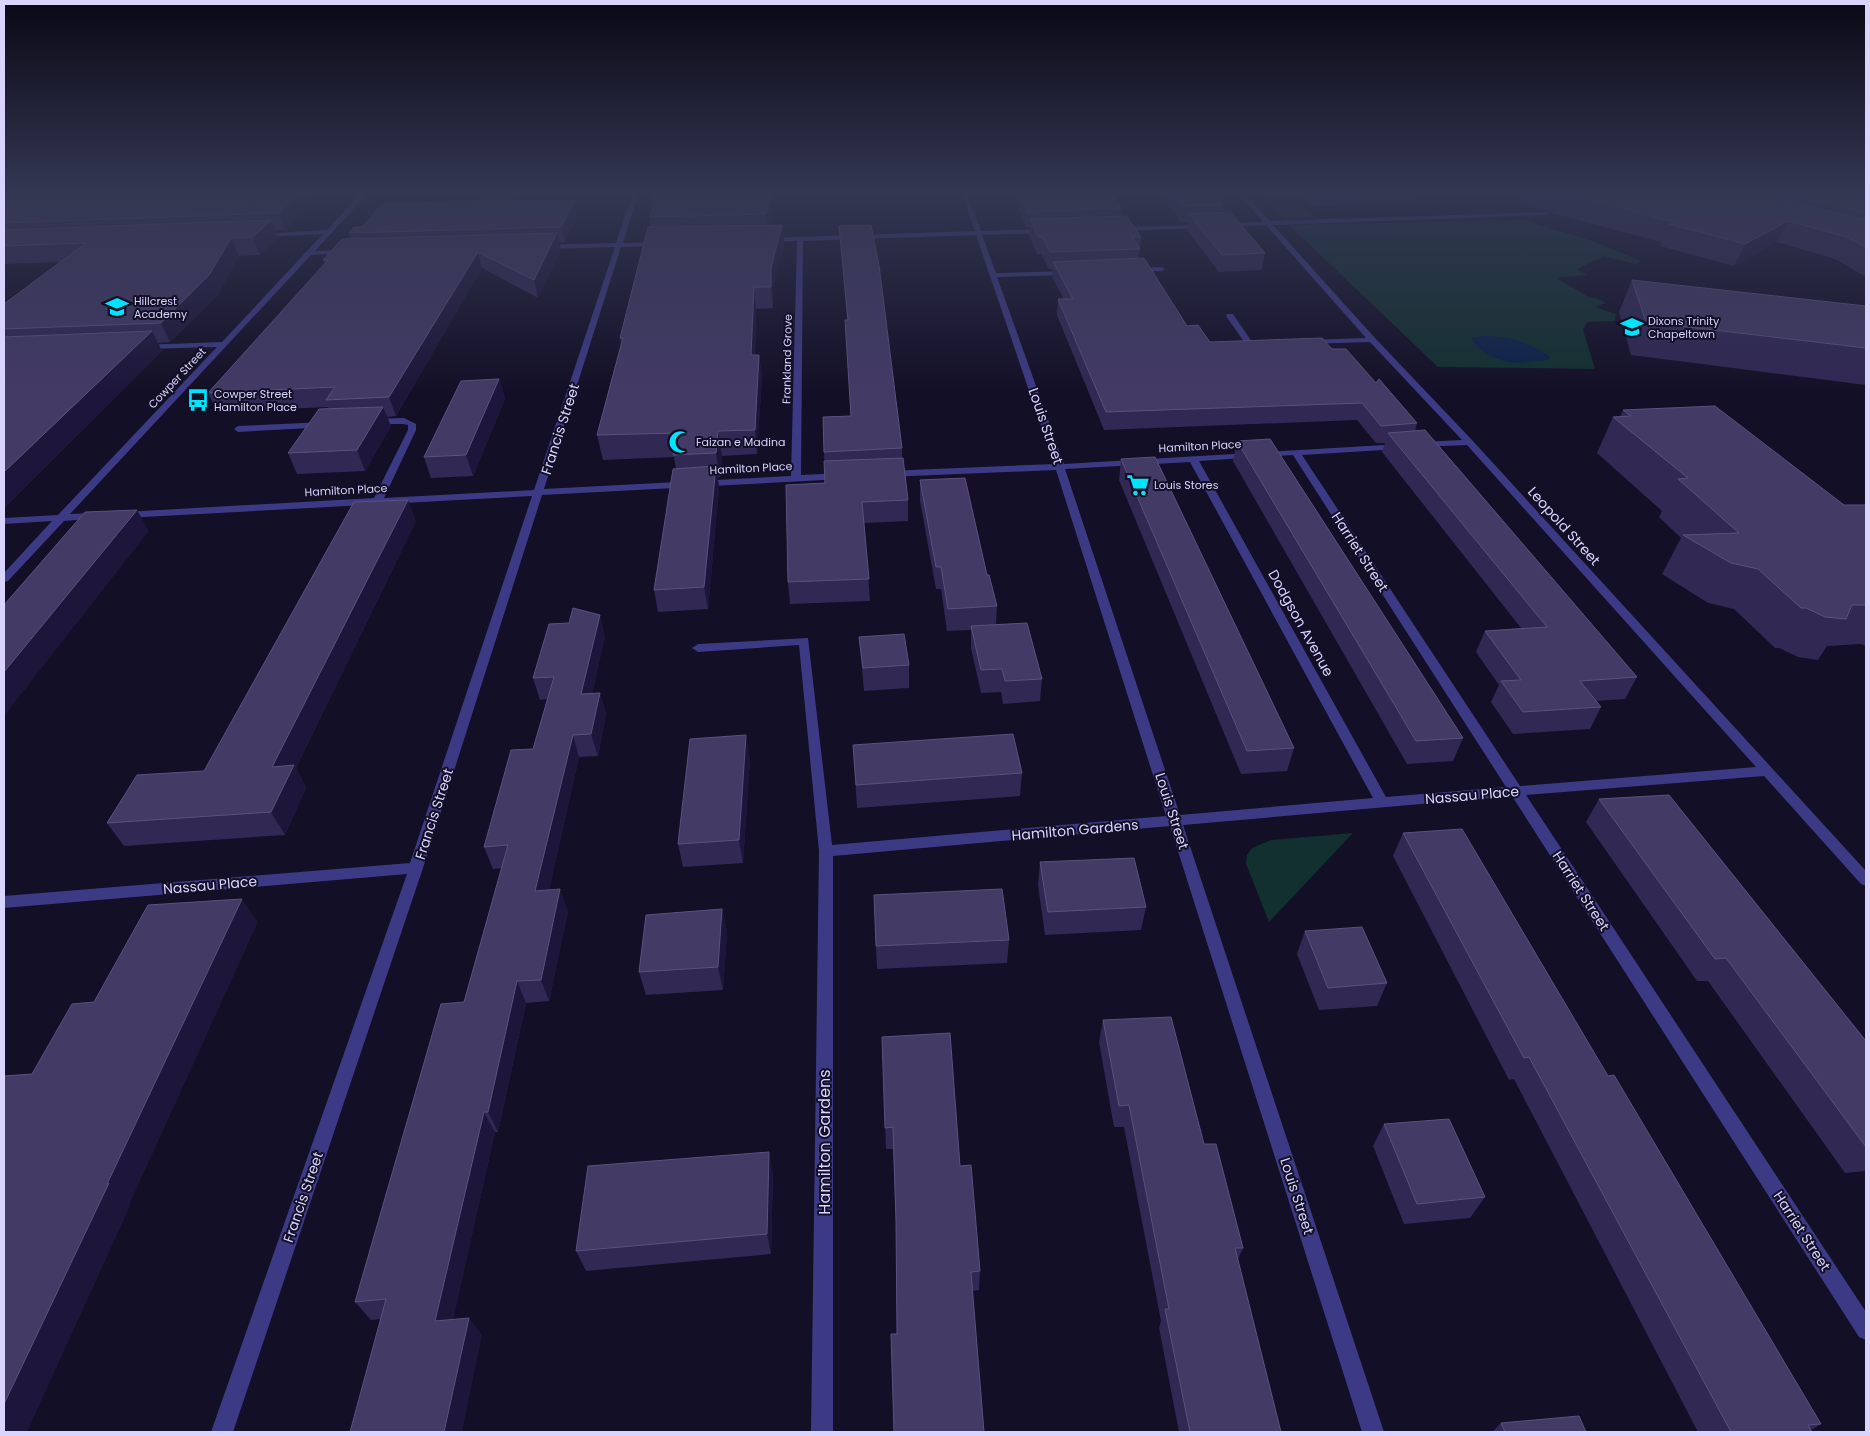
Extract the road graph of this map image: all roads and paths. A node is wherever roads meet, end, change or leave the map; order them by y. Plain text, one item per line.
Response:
1 (304, 259) edge
2 (615, 259) edge
3 (800, 259) edge
4 (987, 259) edge
5 (1299, 259) edge
6 (1162, 269) dead end
7 (1122, 271) edge
8 (1072, 273) edge
9 (993, 276) junction
10 (1230, 316) dead end
11 (1372, 340) junction
12 (1296, 343) edge
13 (225, 344) junction
14 (1268, 344) edge
15 (137, 347) edge
16 (358, 423) edge
17 (338, 424) edge
18 (238, 429) dead end
19 (1469, 442) junction
20 (1296, 452) junction
21 (1193, 458) junction
22 (1060, 467) junction
23 (874, 475) edge
24 (855, 476) edge
25 (796, 478) junction
26 (539, 492) junction
27 (378, 501) junction
28 (61, 518) junction
29 (4, 521) edge
30 (4, 579) edge
31 (698, 648) dead end
32 (1768, 771) junction
33 (1516, 791) junction
34 (1382, 802) junction
35 (1176, 822) junction
36 (826, 851) junction
37 (416, 868) junction
38 (1866, 880) edge
39 (4, 902) edge
40 (1866, 1330) edge
41 (222, 1432) edge
42 (822, 1432) edge
43 (1373, 1432) edge

1 - 13 street, Cowper Street
2 - 26 street, Francis Street
3 - 25 street, Frankland Grove
4 - 9 street, Louis Street
5 - 11 street, Leopold Street
6 - 7 street
8 - 9 street
9 - 22 street, Louis Street
10 - 14 street
11 - 12 street
11 - 19 street, Leopold Street
13 - 15 street
13 - 28 street, Cowper Street
16 - 27 street
17 - 18 street
19 - 20 street, Hamilton Place
19 - 32 street, Leopold Street
20 - 21 street, Hamilton Place
20 - 33 street, Harriet Street
21 - 22 street, Hamilton Place
21 - 34 street, Dodgson Avenue
22 - 23 street, Hamilton Place
22 - 35 street, Louis Street
24 - 25 street, Hamilton Place
25 - 26 street, Hamilton Place
26 - 27 street, Hamilton Place
26 - 37 street, Francis Street
27 - 28 street, Hamilton Place
28 - 29 street, Hamilton Place
28 - 30 street, Cowper Street
31 - 36 street, Hamilton Gardens
32 - 33 street, Nassau Place
32 - 38 street, Leopold Street
33 - 34 street, Nassau Place
33 - 40 street, Harriet Street
34 - 35 street, Nassau Place
35 - 36 street, Hamilton Gardens
35 - 43 street, Louis Street
36 - 42 street, Hamilton Gardens
37 - 39 street, Nassau Place
37 - 41 street, Francis Street

